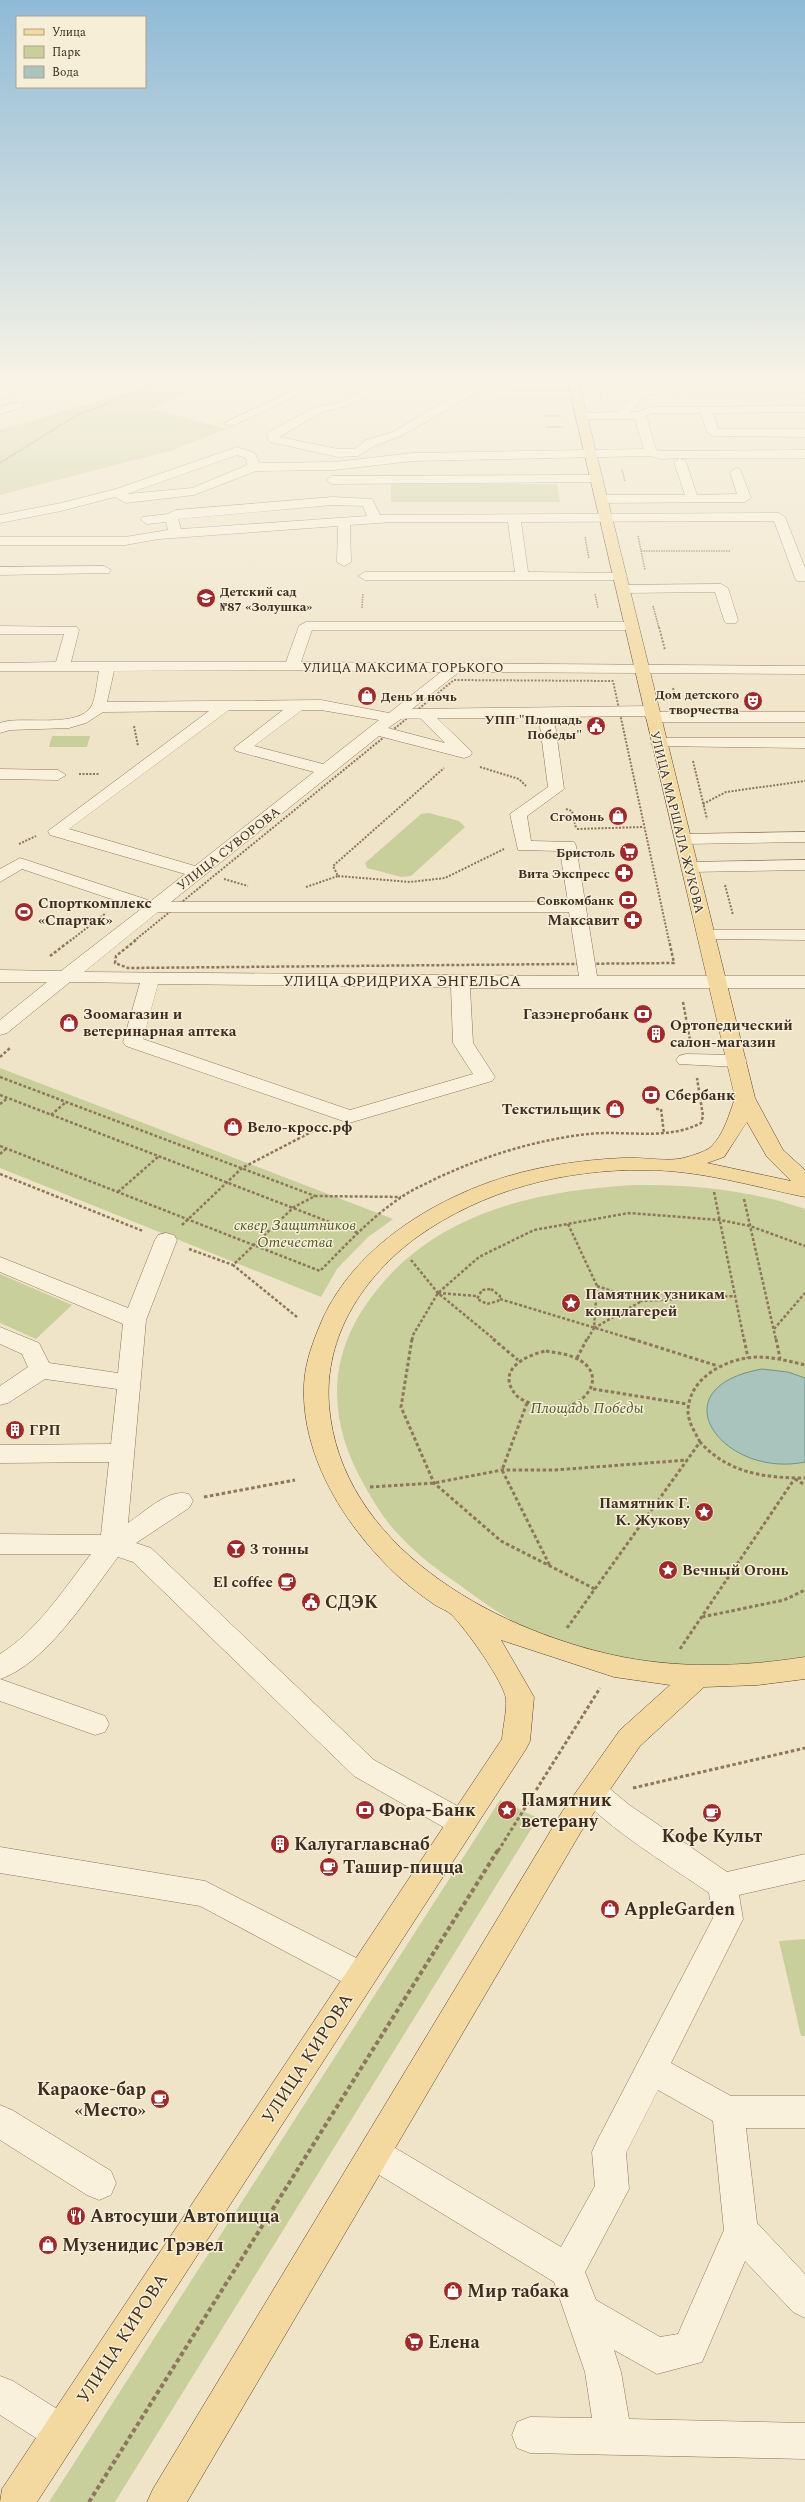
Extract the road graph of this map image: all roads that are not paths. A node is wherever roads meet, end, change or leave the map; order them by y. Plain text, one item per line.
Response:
1 (601, 499) edge
2 (87, 500) edge
3 (333, 501) joint
4 (171, 518) junction
5 (514, 518) junction
6 (606, 518) junction
7 (0, 519) edge
8 (375, 519) junction
9 (147, 520) dead end
10 (344, 521) junction
11 (176, 534) junction
12 (0, 541) edge
13 (344, 562) dead end
14 (104, 570) dead end
15 (0, 571) edge
16 (365, 576) dead end
17 (522, 576) junction
18 (802, 578) dead end
19 (621, 582) junction
20 (731, 620) dead end
21 (632, 626) junction
22 (0, 630) edge
23 (292, 666) junction
24 (0, 667) edge
25 (62, 667) junction
26 (107, 667) junction
27 (456, 667) junction
28 (644, 669) junction
29 (805, 670) edge
30 (299, 705) junction
31 (99, 706) junction
32 (224, 706) junction
33 (546, 713) junction
34 (651, 714) junction
35 (419, 715) junction
36 (805, 717) edge
37 (388, 724) junction
38 (0, 728) edge
39 (659, 743) junction
40 (805, 743) edge
41 (326, 770) junction
42 (0, 774) edge
43 (58, 775) road end
44 (805, 837) edge
45 (683, 838) junction
46 (805, 865) edge
47 (690, 867) junction
48 (198, 872) junction
49 (0, 876) edge
50 (153, 907) junction
51 (578, 907) junction
52 (706, 935) junction
53 (805, 935) edge
54 (0, 976) edge
55 (64, 978) junction
56 (150, 980) junction
57 (460, 982) junction
58 (589, 982) junction
59 (718, 982) junction
60 (805, 982) edge
61 (0, 1029) edge
62 (686, 1060) dead end
63 (737, 1061) junction
64 (745, 1098) junction
65 (681, 1165) junction
66 (805, 1182) edge
67 (805, 1190) edge
68 (166, 1240) road end
69 (0, 1264) edge
70 (135, 1320) junction
71 (0, 1335) edge
72 (41, 1370) junction
73 (129, 1383) junction
74 (0, 1397) edge
75 (122, 1453) junction
76 (0, 1454) edge
77 (180, 1501) road end
78 (0, 1544) edge
79 (113, 1545) junction
80 (460, 1607) junction
81 (0, 1668) edge
82 (805, 1668) edge
83 (698, 1676) junction
84 (0, 1690) edge
85 (95, 1724) dead end
86 (593, 1792) junction
87 (462, 1823) junction
88 (0, 1860) edge
89 (805, 1867) edge
90 (723, 1886) junction
91 (360, 1976) junction
92 (650, 2069) junction
93 (728, 2112) junction
94 (805, 2112) edge
95 (0, 2121) edge
96 (374, 2154) junction
97 (99, 2183) dead end
98 (741, 2231) junction
99 (567, 2270) junction
100 (805, 2300) edge
101 (583, 2312) junction
102 (0, 2394) edge
103 (60, 2432) junction
104 (530, 2435) dead end
105 (613, 2437) junction
106 (805, 2441) edge
107 (15, 2502) edge
108 (166, 2502) edge

1 - 6 main road, УЛИЦА МАРШАЛА ЖУКОВА
2 - 7 street
3 - 4 street
3 - 8 street
4 - 9 street
4 - 11 street
5 - 6 street
5 - 8 street
5 - 17 street
6 - 18 street
6 - 19 main road, УЛИЦА МАРШАЛА ЖУКОВА
8 - 10 street
10 - 11 street
10 - 13 street
11 - 12 street
14 - 15 street
16 - 17 street
17 - 19 street
19 - 20 street
19 - 21 main road, УЛИЦА МАРШАЛА ЖУКОВА
21 - 23 street
21 - 28 main road, УЛИЦА МАРШАЛА ЖУКОВА
22 - 25 street
23 - 26 street, УЛИЦА МАКСИМА ГОРЬКОГО
23 - 27 street, УЛИЦА МАКСИМА ГОРЬКОГО
24 - 25 street, УЛИЦА МАКСИМА ГОРЬКОГО
25 - 26 street, УЛИЦА МАКСИМА ГОРЬКОГО
26 - 31 street
27 - 28 street, УЛИЦА МАКСИМА ГОРЬКОГО
27 - 37 street, УЛИЦА СУВОРОВА
28 - 29 street, УЛИЦА МАКСИМА ГОРЬКОГО
28 - 34 main road, УЛИЦА МАРШАЛА ЖУКОВА
30 - 32 street
30 - 37 street
30 - 41 street
31 - 32 street
31 - 38 street
32 - 48 street
33 - 34 street
33 - 35 street
33 - 51 street
34 - 36 street
34 - 39 main road, УЛИЦА МАРШАЛА ЖУКОВА
35 - 37 street
35 - 37 street
37 - 41 street, УЛИЦА СУВОРОВА
39 - 40 street
39 - 45 main road, УЛИЦА МАРШАЛА ЖУКОВА
41 - 48 street, УЛИЦА СУВОРОВА
42 - 43 street
44 - 45 street
45 - 47 main road, УЛИЦА МАРШАЛА ЖУКОВА
46 - 47 street
47 - 52 main road, УЛИЦА МАРШАЛА ЖУКОВА
48 - 50 street, УЛИЦА СУВОРОВА
49 - 50 street
50 - 51 street
50 - 55 street, УЛИЦА СУВОРОВА
51 - 58 street
52 - 53 street
52 - 59 main road, УЛИЦА МАРШАЛА ЖУКОВА
54 - 55 street, УЛИЦА ФРИДРИХА ЭНГЕЛЬСА
55 - 56 street, УЛИЦА ФРИДРИХА ЭНГЕЛЬСА
55 - 61 street, УЛИЦА СУВОРОВА
56 - 57 street, УЛИЦА ФРИДРИХА ЭНГЕЛЬСА
56 - 57 street
57 - 58 street, УЛИЦА ФРИДРИХА ЭНГЕЛЬСА
58 - 59 street, УЛИЦА ФРИДРИХА ЭНГЕЛЬСА
59 - 60 street, УЛИЦА ФРИДРИХА ЭНГЕЛЬСА
59 - 63 main road, УЛИЦА МАРШАЛА ЖУКОВА
62 - 63 street
63 - 64 main road, УЛИЦА МАРШАЛА ЖУКОВА
64 - 65 main road
64 - 66 main road
65 - 67 main road
65 - 80 main road
68 - 70 street
69 - 70 street
70 - 73 street
71 - 72 street
72 - 73 street
72 - 74 street
73 - 75 street
75 - 76 street
75 - 79 street
77 - 79 street
78 - 79 street
79 - 81 street
79 - 87 street
80 - 83 main road
80 - 87 main road, УЛИЦА КИРОВА
82 - 83 main road
83 - 86 main road
84 - 85 street
86 - 90 street
86 - 96 main road
87 - 91 main road, УЛИЦА КИРОВА
88 - 91 street
89 - 90 street
90 - 92 street
91 - 103 main road, УЛИЦА КИРОВА
92 - 93 street
92 - 99 street
93 - 94 street
93 - 98 street
95 - 97 street
96 - 99 street
96 - 108 main road
98 - 100 street
98 - 101 street
99 - 101 street
101 - 105 street
102 - 103 street
103 - 107 main road, УЛИЦА КИРОВА
104 - 105 street
105 - 106 street

